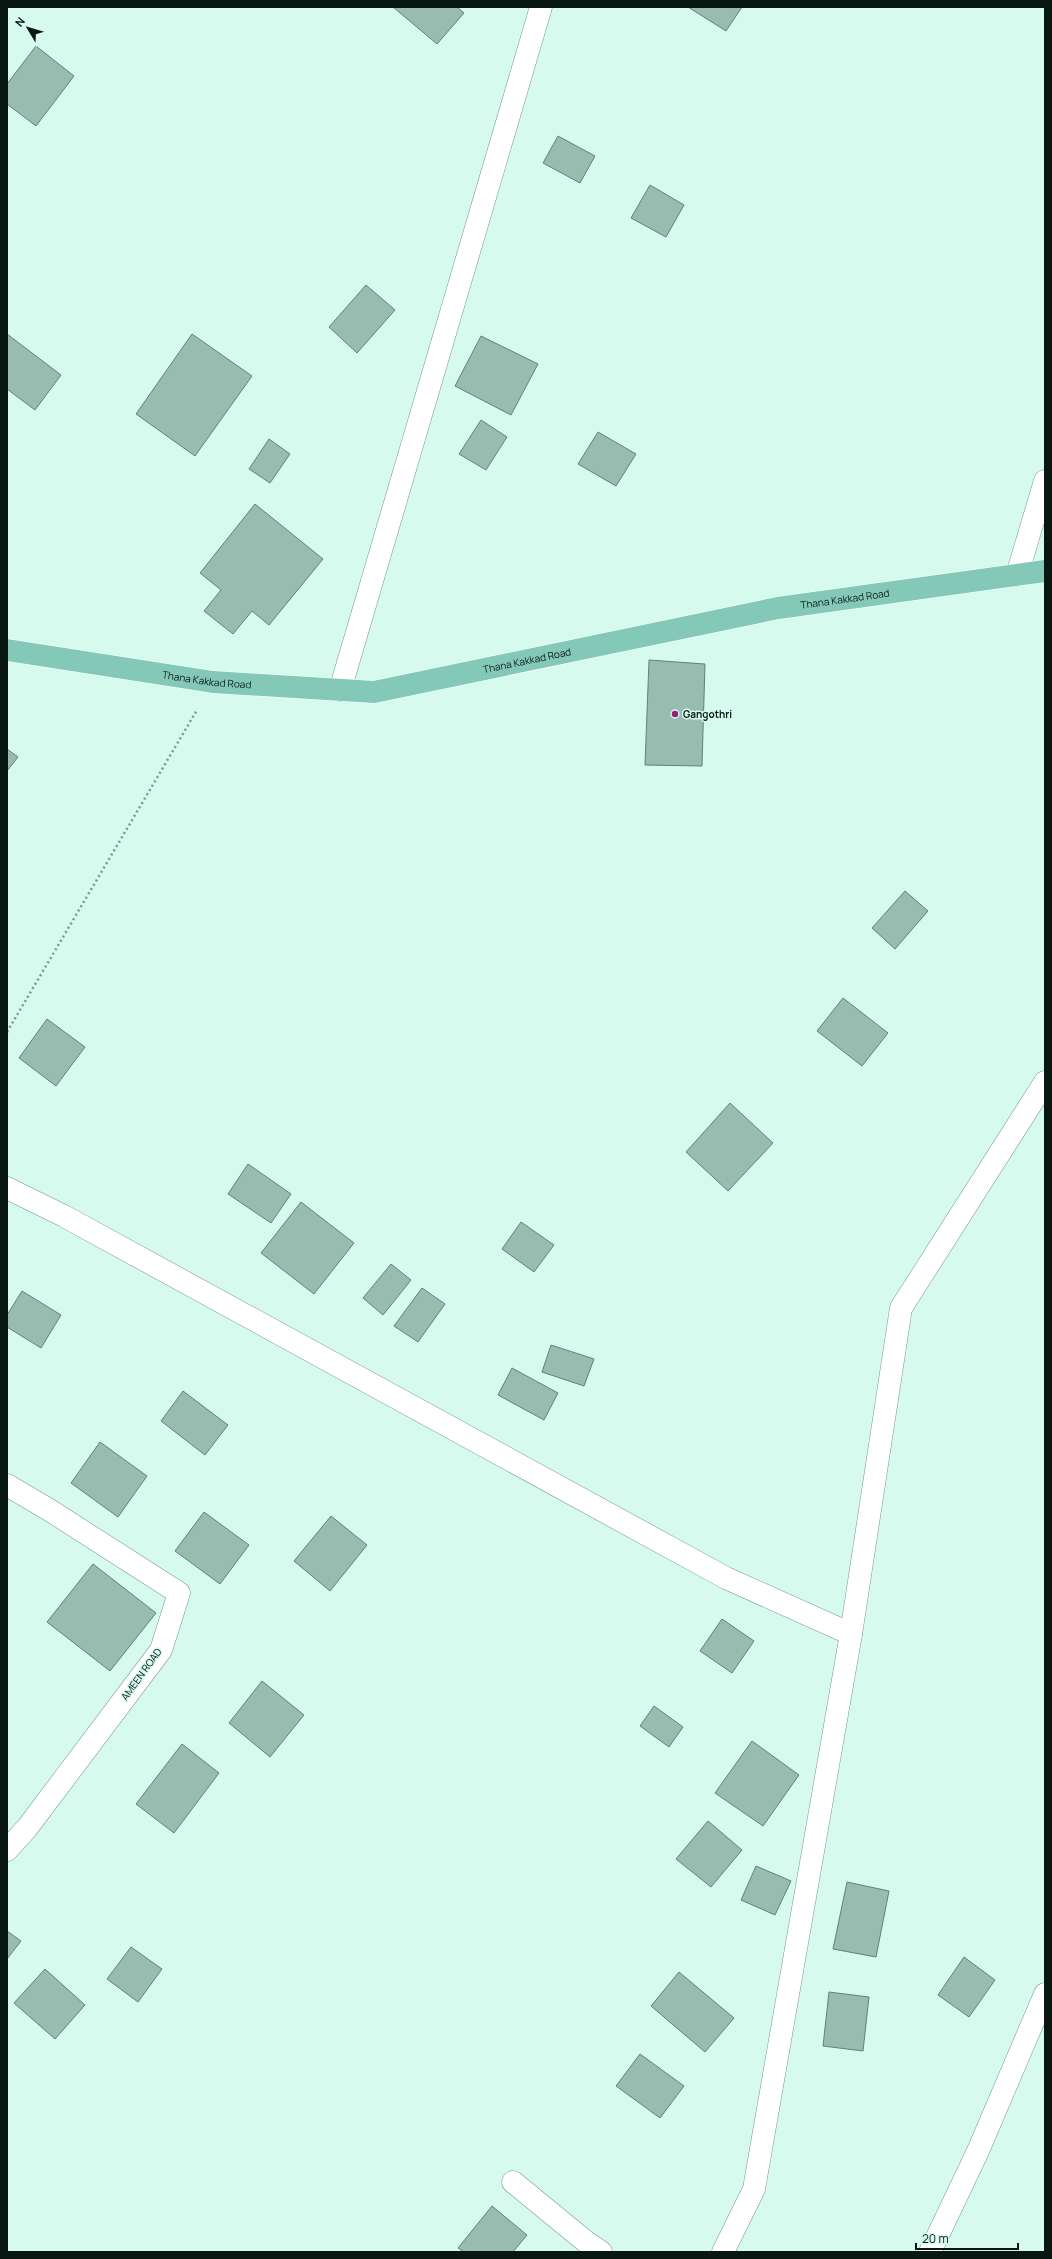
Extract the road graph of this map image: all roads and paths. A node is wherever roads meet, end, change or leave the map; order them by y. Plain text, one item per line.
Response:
1 (541, 7) edge
2 (1045, 481) edge
3 (1045, 572) edge
4 (1017, 575) junction
5 (7, 650) edge
6 (213, 682) junction
7 (340, 690) junction
8 (7, 1032) edge
9 (1045, 1082) edge
10 (7, 1188) edge
11 (7, 1485) edge
12 (851, 1634) junction
13 (7, 1850) edge
14 (1045, 1994) edge
15 (513, 2182) dead end
16 (602, 2252) edge
17 (724, 2252) edge
18 (930, 2252) edge

1 - 7 street
2 - 4 street
3 - 4 main road, Thana Kakkad Road
4 - 7 main road, Thana Kakkad Road
5 - 6 main road, Thana Kakkad Road
6 - 7 main road, Thana Kakkad Road
6 - 8 path
9 - 12 street
10 - 12 street
11 - 13 street, AMEEN ROAD
12 - 17 street
14 - 18 street
15 - 16 street

